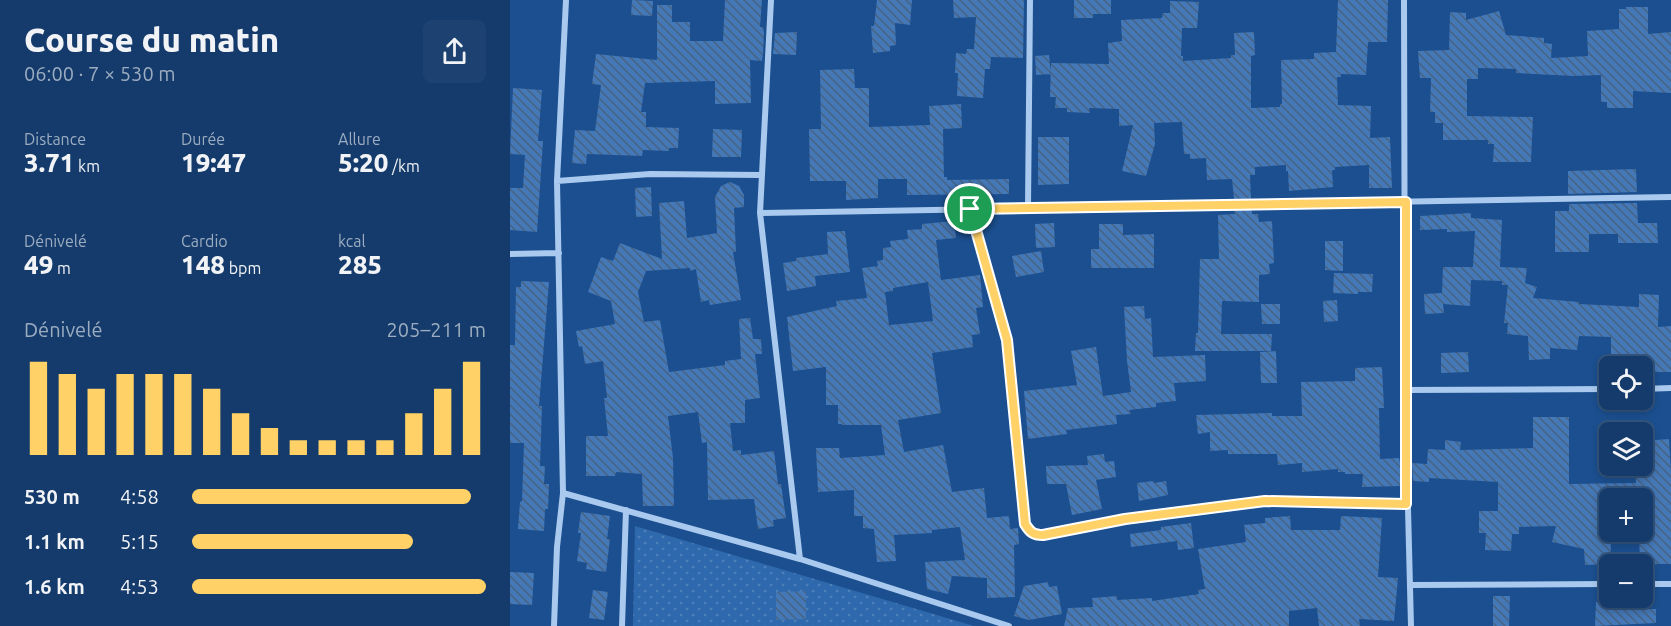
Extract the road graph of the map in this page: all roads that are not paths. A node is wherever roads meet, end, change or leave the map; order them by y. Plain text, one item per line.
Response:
1 (566, 0) edge
2 (771, 0) edge
3 (1030, 0) edge
4 (1404, 0) edge
5 (761, 175) junction
6 (557, 181) junction
7 (1671, 197) edge
8 (1406, 202) junction
9 (1028, 207) junction
10 (970, 209) junction
11 (760, 213) junction
12 (559, 253) junction
13 (510, 254) edge
14 (1653, 388) edge
15 (1671, 388) edge
16 (1599, 389) edge
17 (1405, 390) junction
18 (563, 493) junction
19 (1406, 504) junction
20 (626, 510) junction
21 (801, 559) junction
22 (1599, 584) edge
23 (1653, 584) edge
24 (1671, 584) edge
25 (1410, 585) junction
26 (554, 626) edge
27 (622, 626) edge
28 (1009, 626) edge
29 (1411, 626) edge

1 - 6 street
2 - 5 street
3 - 9 street
4 - 8 street
5 - 6 street
5 - 11 street
6 - 12 street
7 - 8 street
8 - 9 street
8 - 17 street
9 - 10 street
10 - 11 street
10 - 19 street
11 - 21 street
12 - 13 street
12 - 18 street
14 - 15 street
16 - 17 street
17 - 19 street
18 - 20 street
18 - 26 street
19 - 25 street
20 - 21 street
20 - 27 street
21 - 28 street
22 - 25 street
23 - 24 street
25 - 29 street

